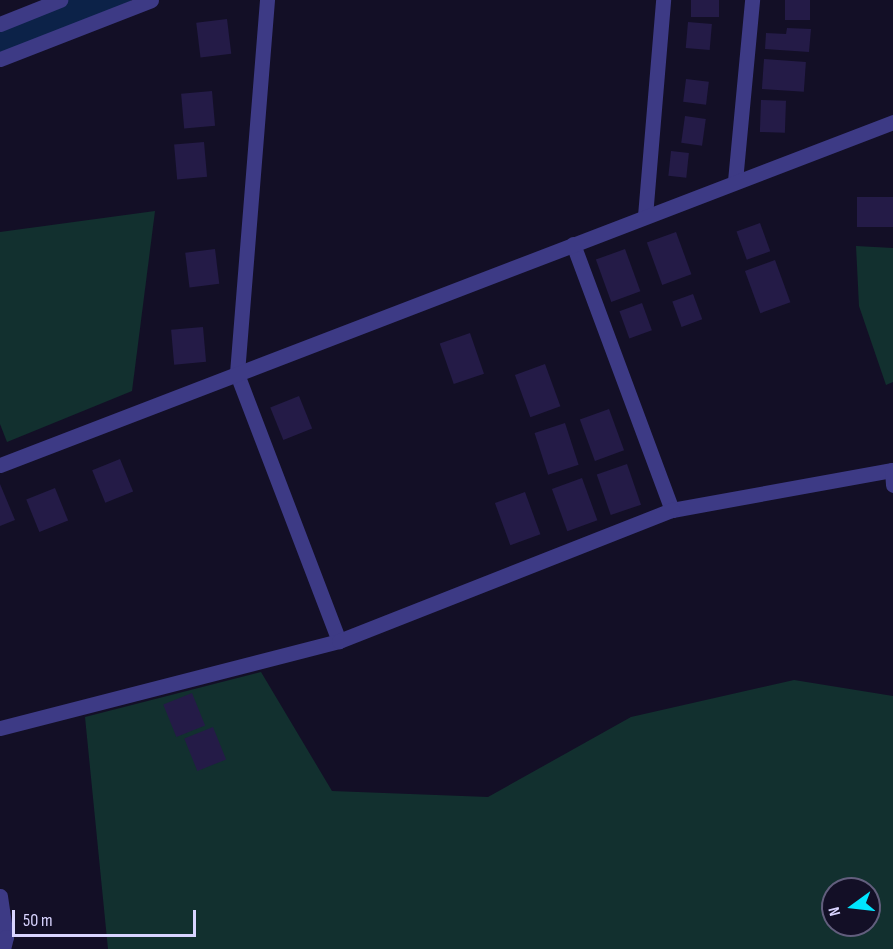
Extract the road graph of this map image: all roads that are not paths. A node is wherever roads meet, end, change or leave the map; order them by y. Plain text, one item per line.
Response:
1 (60, 0) edge
2 (151, 0) edge
3 (267, 0) edge
4 (663, 0) edge
5 (752, 0) edge
6 (0, 24) edge
7 (0, 59) edge
8 (893, 122) edge
9 (735, 182) junction
10 (645, 216) junction
11 (573, 244) junction
12 (237, 374) junction
13 (2, 460) edge
14 (893, 485) edge
15 (672, 510) junction
16 (339, 641) junction
17 (0, 728) edge
18 (0, 896) edge
19 (3, 949) edge

1 - 6 street
2 - 7 street
3 - 12 street
4 - 10 street
5 - 9 street
8 - 9 street
9 - 10 street
10 - 11 street
11 - 12 street
11 - 15 street
12 - 13 street
12 - 16 street
14 - 15 street
15 - 16 street
16 - 17 street
18 - 19 street

